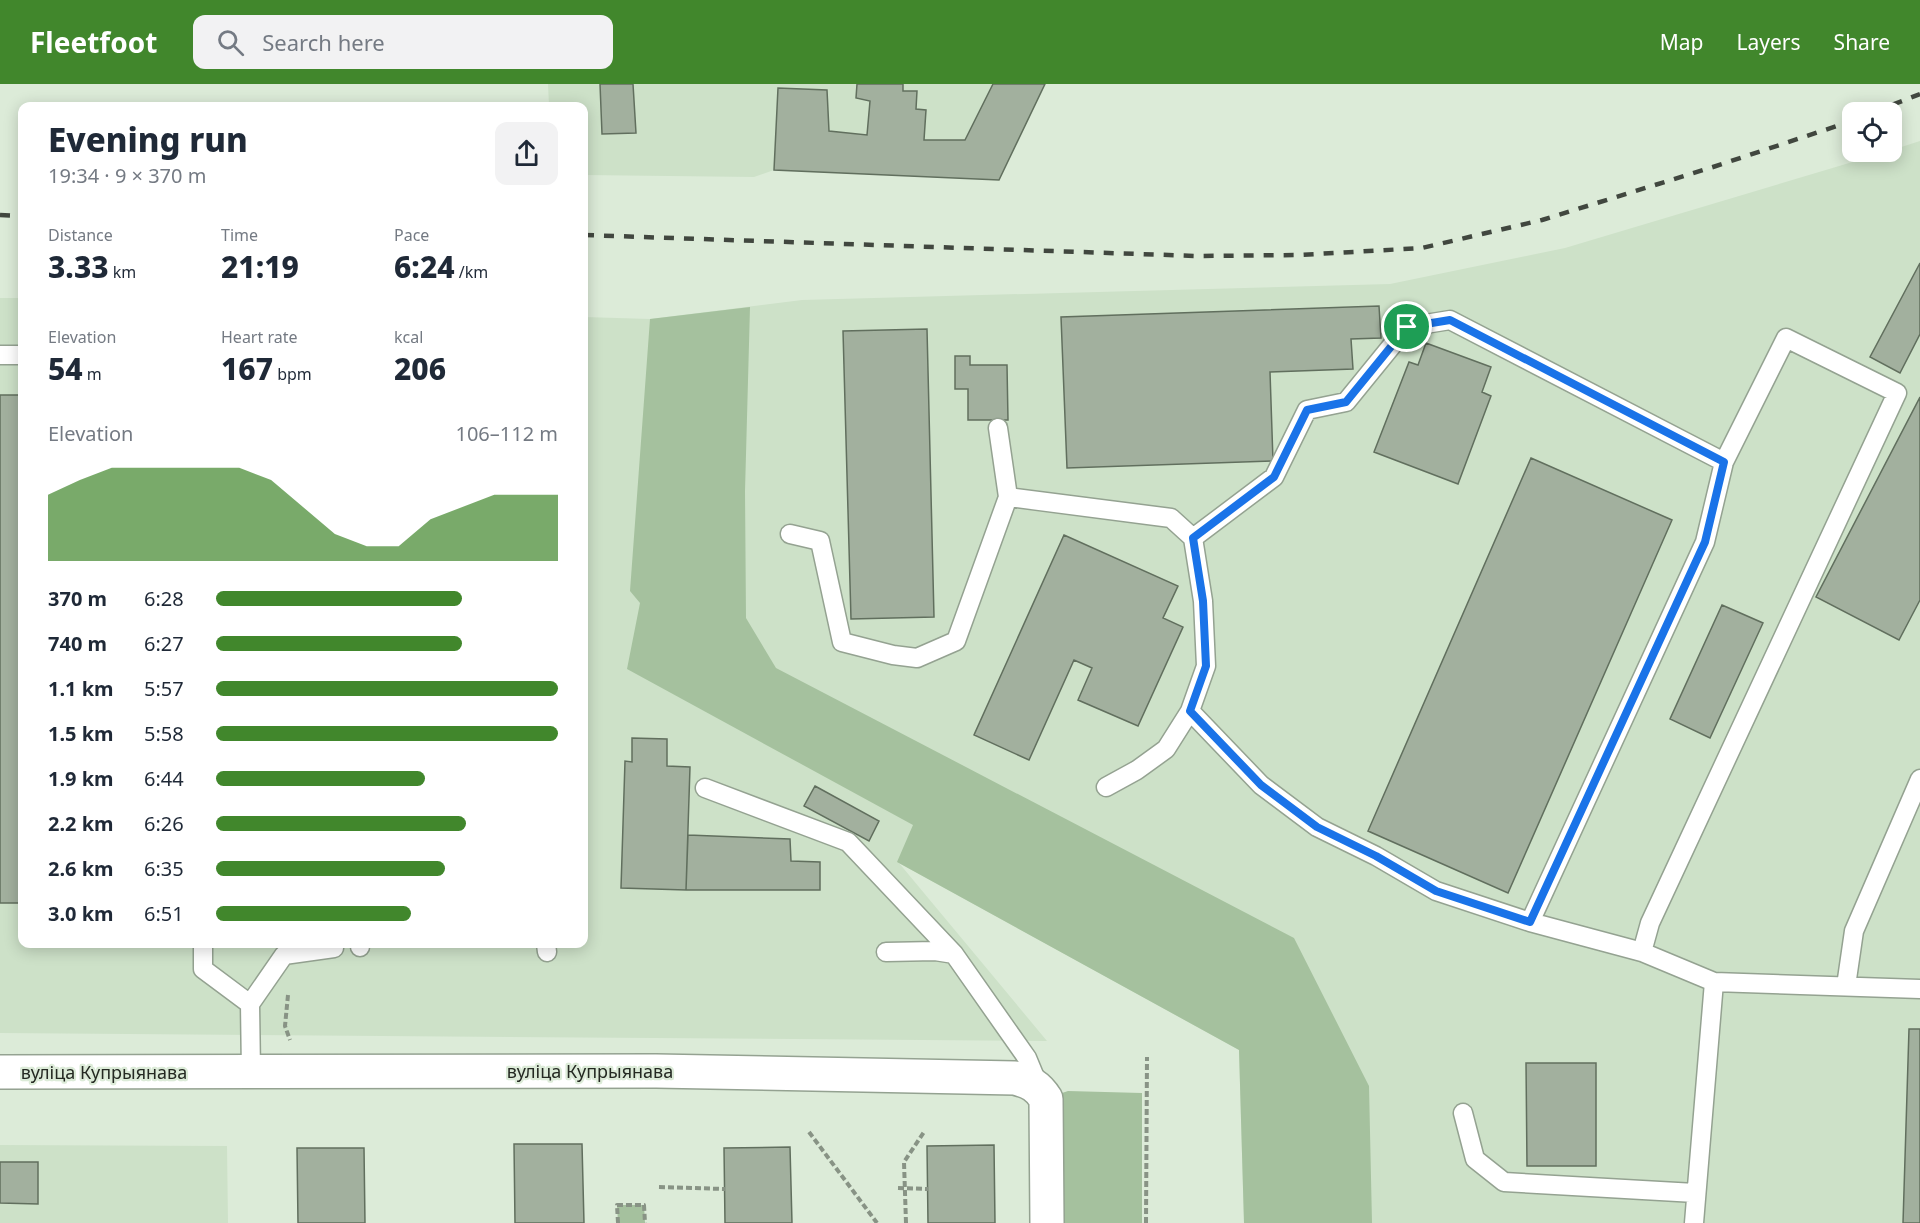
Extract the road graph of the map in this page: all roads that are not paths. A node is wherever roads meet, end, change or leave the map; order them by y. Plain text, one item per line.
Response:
1 (0, 354) edge
2 (18, 355) edge
3 (998, 428) dead end
4 (1724, 462) junction
5 (1008, 497) junction
6 (790, 534) dead end
7 (1193, 538) junction
8 (1190, 711) junction
9 (1920, 779) edge
10 (1106, 787) dead end
11 (705, 788) dead end
12 (1530, 922) junction
13 (203, 948) edge
14 (334, 948) dead end
15 (886, 952) dead end
16 (1642, 952) junction
17 (954, 954) junction
18 (1714, 982) junction
19 (1846, 986) junction
20 (1920, 989) edge
21 (250, 1004) junction
22 (0, 1072) edge
23 (251, 1072) junction
24 (1039, 1087) junction
25 (1463, 1113) dead end
26 (1695, 1193) junction
27 (1047, 1223) edge
28 (1694, 1223) edge

1 - 2 lane
3 - 5 lane
4 - 7 lane
4 - 12 lane
4 - 16 lane
5 - 6 lane
5 - 7 lane
7 - 8 lane
8 - 10 lane
8 - 12 lane
9 - 19 lane
11 - 17 lane
12 - 16 lane
13 - 21 lane
14 - 21 lane
15 - 17 lane
16 - 18 lane
17 - 24 lane
18 - 19 lane
18 - 26 lane
19 - 20 lane
21 - 23 lane
22 - 23 street, вуліца Купрыянава
23 - 24 street, вуліца Купрыянава
24 - 27 street
25 - 26 lane
26 - 28 lane

